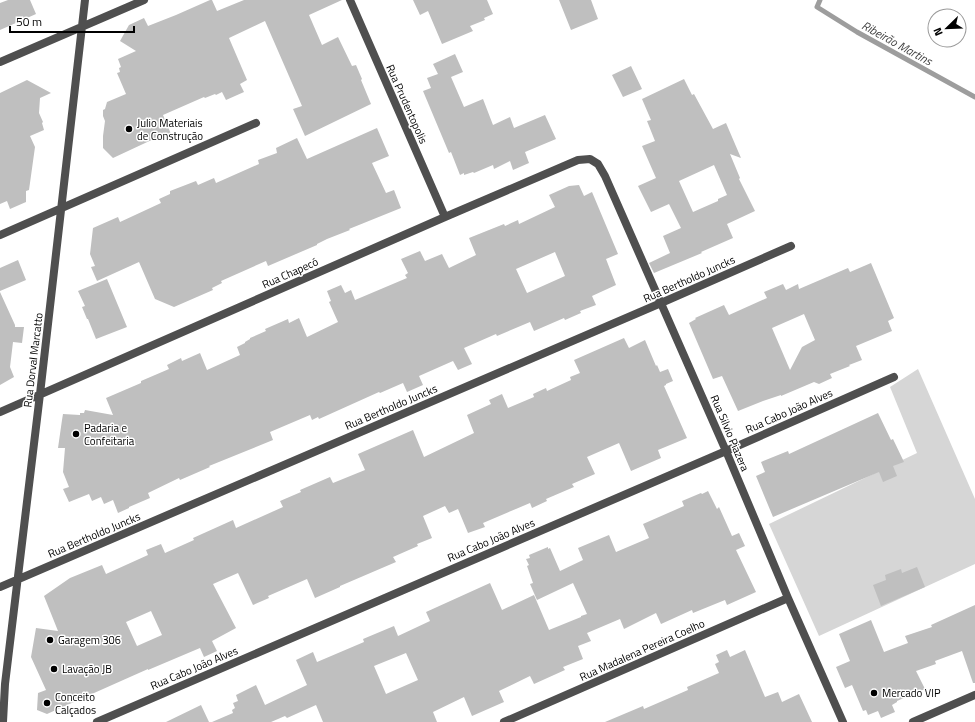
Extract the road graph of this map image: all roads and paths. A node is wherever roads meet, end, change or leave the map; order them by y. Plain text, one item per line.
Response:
1 (85, 0) edge
2 (144, 0) edge
3 (350, 0) edge
4 (82, 27) junction
5 (0, 62) edge
6 (256, 123) dead end
7 (590, 158) joint
8 (62, 208) junction
9 (445, 217) junction
10 (0, 235) edge
11 (791, 246) dead end
12 (661, 303) junction
13 (894, 377) dead end
14 (40, 394) junction
15 (0, 412) edge
16 (726, 451) junction
17 (18, 580) junction
18 (0, 587) edge
19 (788, 598) junction
20 (975, 695) edge
21 (3, 722) edge
22 (97, 722) edge
23 (504, 722) edge
24 (843, 722) edge
25 (913, 722) edge

1 - 4 street, Rua Dorval Marcatto
2 - 4 street
3 - 9 street, Rua Prudentopolis
4 - 5 street
4 - 8 street, Rua Dorval Marcatto
6 - 8 street
7 - 9 street, Rua Chapecó
7 - 12 street, Rua Silvio Piazera
8 - 10 street
8 - 14 street, Rua Dorval Marcatto
9 - 14 street, Rua Chapecó
11 - 12 street, Rua Bertholdo Juncks
12 - 16 street, Rua Silvio Piazera
12 - 17 street, Rua Bertholdo Juncks
13 - 16 street, Rua Cabo João Alves
14 - 15 street, Rua Chapecó
14 - 17 street, Rua Dorval Marcatto
16 - 19 street, Rua Silvio Piazera
16 - 22 street, Rua Cabo João Alves
17 - 18 street, Rua Bertholdo Juncks
17 - 21 street, Rua Dorval Marcatto
19 - 23 street, Rua Madalena Pereira Coelho
19 - 24 street, Rua Silvio Piazera
20 - 25 street

